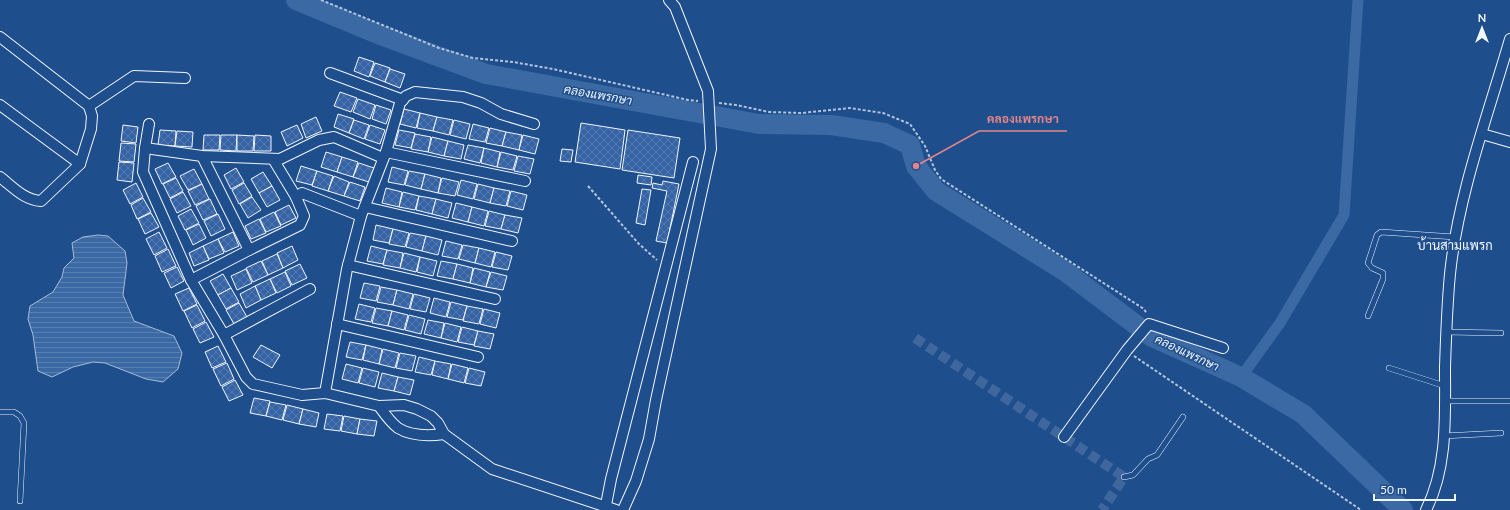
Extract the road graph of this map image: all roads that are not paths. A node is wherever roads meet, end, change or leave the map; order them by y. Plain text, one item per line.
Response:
1 (669, 0) edge
2 (0, 37) edge
3 (1510, 39) edge
4 (330, 73) dead end
5 (185, 78) dead end
6 (403, 100) junction
7 (0, 105) edge
8 (89, 106) junction
9 (149, 124) dead end
10 (534, 124) dead end
11 (1482, 134) junction
12 (1510, 142) edge
13 (145, 148) junction
14 (385, 155) junction
15 (202, 156) junction
16 (273, 159) junction
17 (693, 162) dead end
18 (80, 164) junction
19 (0, 178) edge
20 (525, 181) dead end
21 (296, 197) junction
22 (363, 211) junction
23 (1455, 237) junction
24 (512, 241) dead end
25 (249, 250) junction
26 (348, 265) junction
27 (191, 280) junction
28 (310, 289) dead end
29 (496, 299) dead end
30 (1368, 316) dead end
31 (337, 324) junction
32 (1446, 332) junction
33 (1501, 333) dead end
34 (224, 335) junction
35 (1223, 348) dead end
36 (478, 357) dead end
37 (1388, 368) dead end
38 (1445, 386) junction
39 (325, 393) junction
40 (1445, 401) junction
41 (1510, 401) edge
42 (379, 406) junction
43 (0, 412) edge
44 (1183, 417) dead end
45 (1501, 433) dead end
46 (444, 434) junction
47 (1443, 436) junction
48 (1064, 437) dead end
49 (1124, 477) dead end
50 (20, 501) dead end
51 (606, 505) junction
52 (616, 510) edge
53 (622, 510) edge
54 (1426, 510) edge

1 - 53 street
2 - 8 street
3 - 11 street
4 - 6 street
5 - 8 street
6 - 10 street
6 - 14 street
7 - 18 street
8 - 18 street
9 - 13 street
11 - 12 street
11 - 23 street
13 - 15 street
13 - 27 street
14 - 16 street
14 - 20 street
14 - 22 street
15 - 16 street
15 - 25 street
16 - 21 street
17 - 51 street
18 - 19 street
21 - 22 street
21 - 25 street
22 - 24 street
22 - 26 street
23 - 30 lane
23 - 32 street
25 - 27 street
26 - 29 street
26 - 31 street
27 - 34 street
28 - 34 street
31 - 36 street
31 - 39 street
32 - 33 lane
32 - 38 street
34 - 39 street
35 - 48 street
37 - 38 lane
38 - 40 street
39 - 42 street
40 - 41 lane
40 - 47 street
42 - 46 street
42 - 46 street
43 - 50 lane
44 - 49 lane
45 - 47 lane
46 - 51 street
47 - 54 street
51 - 52 street

